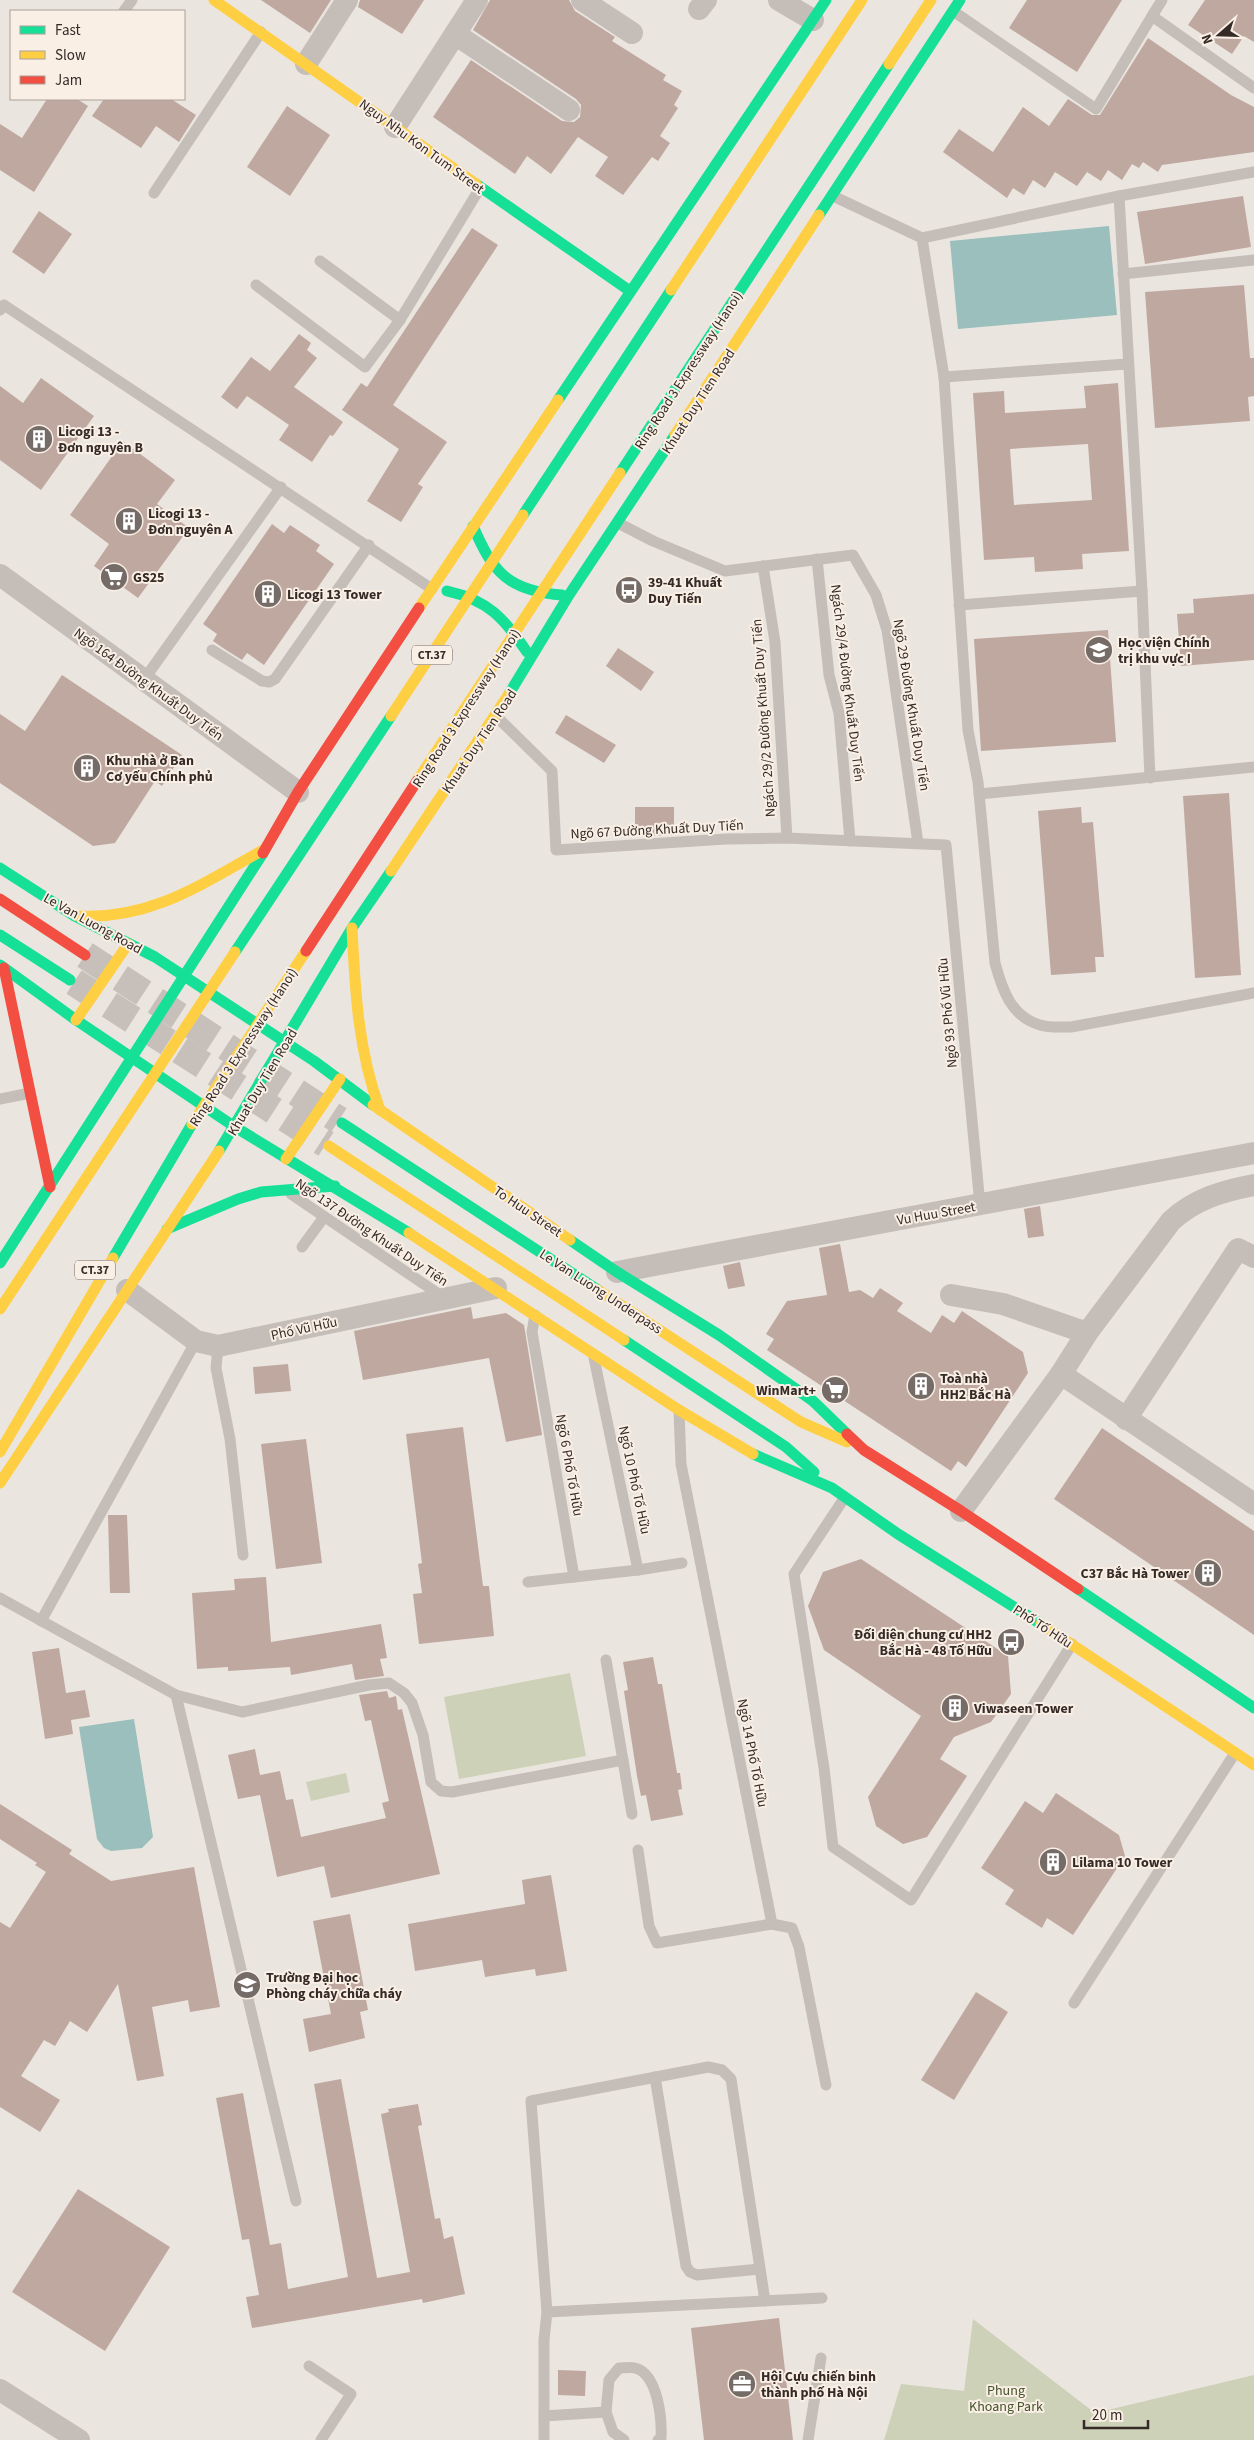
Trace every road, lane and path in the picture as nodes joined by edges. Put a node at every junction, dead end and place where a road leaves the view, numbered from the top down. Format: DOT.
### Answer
graph roads {
  1 [pos="214,0"];
  2 [pos="347,0"];
  3 [pos="477,0"];
  4 [pos="582,0"];
  5 [pos="779,0"];
  6 [pos="826,0"];
  7 [pos="862,0"];
  8 [pos="931,0"];
  9 [pos="960,0"];
  10 [pos="1162,0"];
  11 [pos="953,11"];
  12 [pos="1152,16"];
  13 [pos="813,20"];
  14 [pos="261,32"];
  15 [pos="455,34"];
  16 [pos="632,34"];
  17 [pos="306,64"];
  18 [pos="1254,88"];
  19 [pos="569,110"];
  20 [pos="395,126"];
  21 [pos="1254,172"];
  22 [pos="480,188"];
  23 [pos="154,193"];
  24 [pos="833,196"];
  25 [pos="1118,196"];
  26 [pos="922,238"];
  27 [pos="1254,260"];
  28 [pos="320,262"];
  29 [pos="1122,274"];
  30 [pos="256,285"];
  31 [pos="630,291"];
  32 [pos="1,306"];
  33 [pos="400,320"];
  34 [pos="1127,364"];
  35 [pos="944,377"];
  36 [pos="281,487"];
  37 [pos="618,523"];
  38 [pos="473,526"];
  39 [pos="369,545"];
  40 [pos="817,559"];
  41 [pos="763,566"];
  42 [pos="0,575"];
  43 [pos="433,589"];
  44 [pos="1142,591"];
  45 [pos="568,595"];
  46 [pos="959,605"];
  47 [pos="212,650"];
  48 [pos="532,659"];
  49 [pos="143,681"];
  50 [pos="496,716"];
  51 [pos="1254,768"];
  52 [pos="1150,778"];
  53 [pos="298,792"];
  54 [pos="979,794"];
  55 [pos="787,838"];
  56 [pos="850,841"];
  57 [pos="918,843"];
  58 [pos="266,849"];
  59 [pos="0,868"];
  60 [pos="0,899"];
  61 [pos="73,915"];
  62 [pos="352,928"];
  63 [pos="0,935"];
  64 [pos="128,944"];
  65 [pos="86,955"];
  66 [pos="2,967"];
  67 [pos="186,976"];
  68 [pos="70,980"];
  69 [pos="1254,993"];
  70 [pos="76,1020"];
  71 [pos="286,1042"];
  72 [pos="133,1058"];
  73 [pos="340,1079"];
  74 [pos="30,1093"];
  75 [pos="0,1099"];
  76 [pos="380,1110"];
  77 [pos="342,1123"];
  78 [pos="192,1124"];
  79 [pos="235,1128"];
  80 [pos="329,1146"];
  81 [pos="1254,1153"];
  82 [pos="286,1159"];
  83 [pos="1254,1185"];
  84 [pos="335,1186"];
  85 [pos="50,1187"];
  86 [pos="283,1189"];
  87 [pos="980,1205"];
  88 [pos="324,1217"];
  89 [pos="167,1229"];
  90 [pos="302,1247"];
  91 [pos="1254,1257"];
  92 [pos="0,1263"];
  93 [pos="617,1272"];
  94 [pos="496,1288"];
  95 [pos="127,1290"];
  96 [pos="951,1295"];
  97 [pos="444,1298"];
  98 [pos="72,1304"];
  99 [pos="0,1309"];
  100 [pos="535,1313"];
  101 [pos="1087,1333"];
  102 [pos="207,1343"];
  103 [pos="593,1352"];
  104 [pos="1061,1374"];
  105 [pos="679,1410"];
  106 [pos="1126,1419"];
  107 [pos="864,1450"];
  108 [pos="0,1452"];
  109 [pos="0,1483"];
  110 [pos="832,1488"];
  111 [pos="845,1497"];
  112 [pos="1254,1504"];
  113 [pos="961,1511"];
  114 [pos="242,1555"];
  115 [pos="682,1563"];
  116 [pos="638,1570"];
  117 [pos="574,1577"];
  118 [pos="528,1582"];
  119 [pos="0,1598"];
  120 [pos="41,1621"];
  121 [pos="1072,1644"];
  122 [pos="606,1660"];
  123 [pos="176,1695"];
  124 [pos="1254,1708"];
  125 [pos="1235,1753"];
  126 [pos="623,1760"];
  127 [pos="1254,1766"];
  128 [pos="632,1814"];
  129 [pos="638,1850"];
  130 [pos="772,1924"];
  131 [pos="1074,2003"];
  132 [pos="654,2077"];
  133 [pos="826,2085"];
  134 [pos="296,2201"];
  135 [pos="760,2269"];
  136 [pos="822,2298"];
  137 [pos="765,2301"];
  138 [pos="547,2312"];
  139 [pos="822,2358"];
  140 [pos="309,2366"];
  141 [pos="0,2390"];
  142 [pos="606,2412"];
  143 [pos="544,2416"];
  144 [pos="79,2440"];
  145 [pos="321,2440"];
  146 [pos="544,2440"];
  147 [pos="624,2440"];
  148 [pos="658,2440"];
  149 [pos="808,2440"];
  1 -- 14 [label="main road, Nguy Nhu Kon Tum Street"];
  2 -- 17 [label="street"];
  3 -- 15 [label="street"];
  4 -- 16 [label="street"];
  5 -- 13 [label="street"];
  6 -- 13 [label="main road"];
  7 -- 99 [label="main road, CT.37, bridge"];
  8 -- 78 [label="main road, Ring Road 3 Expressway (Hanoi) / CT.37, bridge"];
  9 -- 11 [label="main road, Khuat Duy Tien Road"];
  10 -- 12 [label="lane"];
  11 -- 12 [label="lane"];
  11 -- 24 [label="main road, Khuat Duy Tien Road"];
  12 -- 18 [label="lane"];
  13 -- 31 [label="main road"];
  14 -- 17 [label="main road, Nguy Nhu Kon Tum Street"];
  14 -- 23 [label="lane"];
  15 -- 19 [label="street"];
  15 -- 20 [label="street"];
  17 -- 20 [label="main road, Nguy Nhu Kon Tum Street"];
  20 -- 22 [label="main road, Nguy Nhu Kon Tum Street"];
  21 -- 25 [label="lane"];
  22 -- 31 [label="main road, Nguy Nhu Kon Tum Street"];
  22 -- 33 [label="lane"];
  24 -- 26 [label="lane"];
  24 -- 37 [label="main road, Khuat Duy Tien Road"];
  25 -- 26 [label="lane"];
  25 -- 29 [label="lane"];
  26 -- 35 [label="lane"];
  27 -- 29 [label="lane"];
  28 -- 33 [label="lane"];
  29 -- 34 [label="lane"];
  30 -- 33 [label="lane"];
  31 -- 38 [label="main road"];
  32 -- 36 [label="lane"];
  34 -- 35 [label="lane"];
  34 -- 44 [label="lane"];
  35 -- 46 [label="lane"];
  36 -- 39 [label="lane"];
  36 -- 49 [label="lane"];
  37 -- 41 [label="lane, Ngõ 29 Đường Khuất Duy Tiến"];
  37 -- 45 [label="main road, Khuat Duy Tien Road"];
  38 -- 43 [label="main road"];
  38 -- 45 [label="main road"];
  39 -- 43 [label="lane"];
  39 -- 47 [label="lane"];
  40 -- 41 [label="lane, Ngõ 29 Đường Khuất Duy Tiến"];
  40 -- 56 [label="lane, Ngách 29/4 Đường Khuất Duy Tiến"];
  40 -- 57 [label="lane, Ngõ 29 Đường Khuất Duy Tiến"];
  41 -- 55 [label="lane, Ngách 29/2 Đường Khuất Duy Tiến"];
  42 -- 49 [label="street, Ngõ 164 Đường Khuất Duy Tiến"];
  43 -- 48 [label="main road"];
  43 -- 53 [label="main road"];
  44 -- 46 [label="lane"];
  44 -- 52 [label="lane"];
  45 -- 48 [label="main road, Khuat Duy Tien Road"];
  46 -- 54 [label="lane"];
  48 -- 50 [label="main road, Khuat Duy Tien Road"];
  49 -- 53 [label="street, Ngõ 164 Đường Khuất Duy Tiến"];
  50 -- 55 [label="lane, Ngõ 67 Đường Khuất Duy Tiến"];
  50 -- 62 [label="main road, Khuat Duy Tien Road"];
  51 -- 52 [label="lane"];
  52 -- 54 [label="lane"];
  53 -- 58 [label="main road"];
  54 -- 69 [label="lane"];
  55 -- 56 [label="lane, Ngõ 67 Đường Khuất Duy Tiến"];
  56 -- 57 [label="lane, Ngõ 67 Đường Khuất Duy Tiến"];
  57 -- 87 [label="lane, Ngõ 93 Phố Vũ Hữu"];
  58 -- 61 [label="main road"];
  58 -- 67 [label="main road"];
  59 -- 61 [label="main road, Le Van Luong Road"];
  60 -- 65 [label="main road"];
  61 -- 64 [label="main road, Le Van Luong Road"];
  62 -- 71 [label="main road, Khuat Duy Tien Road"];
  62 -- 76 [label="main road"];
  63 -- 68 [label="main road"];
  64 -- 67 [label="main road, Le Van Luong Road"];
  64 -- 70 [label="main road"];
  66 -- 70 [label="main road"];
  66 -- 74 [label="main road"];
  67 -- 71 [label="main road, To Huu Street"];
  67 -- 72 [label="main road"];
  70 -- 72 [label="main road"];
  71 -- 73 [label="main road, To Huu Street"];
  71 -- 79 [label="main road, Khuat Duy Tien Road"];
  72 -- 79 [label="main road"];
  72 -- 85 [label="main road"];
  73 -- 76 [label="main road, To Huu Street"];
  73 -- 82 [label="main road"];
  74 -- 75 [label="lane"];
  74 -- 85 [label="main road"];
  76 -- 93 [label="main road, To Huu Street"];
  77 -- 107 [label="main road, Le Van Luong Underpass"];
  78 -- 98 [label="main road, Ring Road 3 Expressway (Hanoi) / CT.37"];
  78 -- 108 [label="main road"];
  79 -- 82 [label="main road"];
  79 -- 89 [label="main road, Khuat Duy Tien Road"];
  80 -- 110 [label="main road, Le Van Luong Underpass"];
  81 -- 87 [label="street, Vu Huu Street"];
  82 -- 84 [label="main road"];
  83 -- 101 [label="street"];
  84 -- 86 [label="main road"];
  84 -- 94 [label="main road"];
  85 -- 92 [label="main road"];
  86 -- 88 [label="lane, Ngõ 137 Đường Khuất Duy Tiến"];
  86 -- 89 [label="main road"];
  87 -- 93 [label="street, Vu Huu Street"];
  88 -- 90 [label="lane"];
  88 -- 97 [label="lane, Ngõ 137 Đường Khuất Duy Tiến"];
  89 -- 95 [label="main road, Khuat Duy Tien Road"];
  91 -- 106 [label="street"];
  93 -- 107 [label="main road, To Huu Street"];
  94 -- 97 [label="street, Phố Vũ Hữu"];
  94 -- 100 [label="main road"];
  95 -- 102 [label="street"];
  95 -- 109 [label="main road, Khuat Duy Tien Road"];
  96 -- 101 [label="street"];
  97 -- 102 [label="street, Phố Vũ Hữu"];
  100 -- 103 [label="main road"];
  100 -- 117 [label="lane, Ngõ 6 Phố Tố Hữu"];
  101 -- 104 [label="street"];
  102 -- 114 [label="lane"];
  102 -- 120 [label="lane"];
  103 -- 105 [label="main road"];
  103 -- 116 [label="lane, Ngõ 10 Phố Tố Hữu"];
  104 -- 106 [label="street"];
  104 -- 113 [label="street"];
  105 -- 110 [label="main road"];
  105 -- 130 [label="lane, Ngõ 14 Phố Tố Hữu"];
  106 -- 112 [label="street"];
  107 -- 113 [label="main road"];
  110 -- 111 [label="main road, Phố Tố Hữu"];
  111 -- 121 [label="main road, Phố Tố Hữu"];
  111 -- 121 [label="lane"];
  113 -- 124 [label="main road"];
  115 -- 116 [label="lane"];
  116 -- 117 [label="lane"];
  117 -- 118 [label="lane"];
  119 -- 120 [label="lane"];
  120 -- 123 [label="lane"];
  121 -- 125 [label="main road, Phố Tố Hữu"];
  122 -- 126 [label="lane"];
  123 -- 126 [label="lane"];
  123 -- 134 [label="lane"];
  125 -- 127 [label="main road, Phố Tố Hữu"];
  125 -- 131 [label="lane"];
  126 -- 128 [label="lane"];
  129 -- 130 [label="lane"];
  130 -- 133 [label="lane"];
  132 -- 135 [label="lane"];
  132 -- 135 [label="lane"];
  132 -- 138 [label="lane"];
  135 -- 137 [label="lane"];
  136 -- 137 [label="lane"];
  137 -- 138 [label="lane"];
  138 -- 143 [label="lane"];
  139 -- 149 [label="lane"];
  140 -- 145 [label="lane"];
  141 -- 144 [label="street"];
  142 -- 143 [label="lane"];
  142 -- 147 [label="lane"];
  142 -- 148 [label="lane"];
  143 -- 146 [label="lane"];
}
